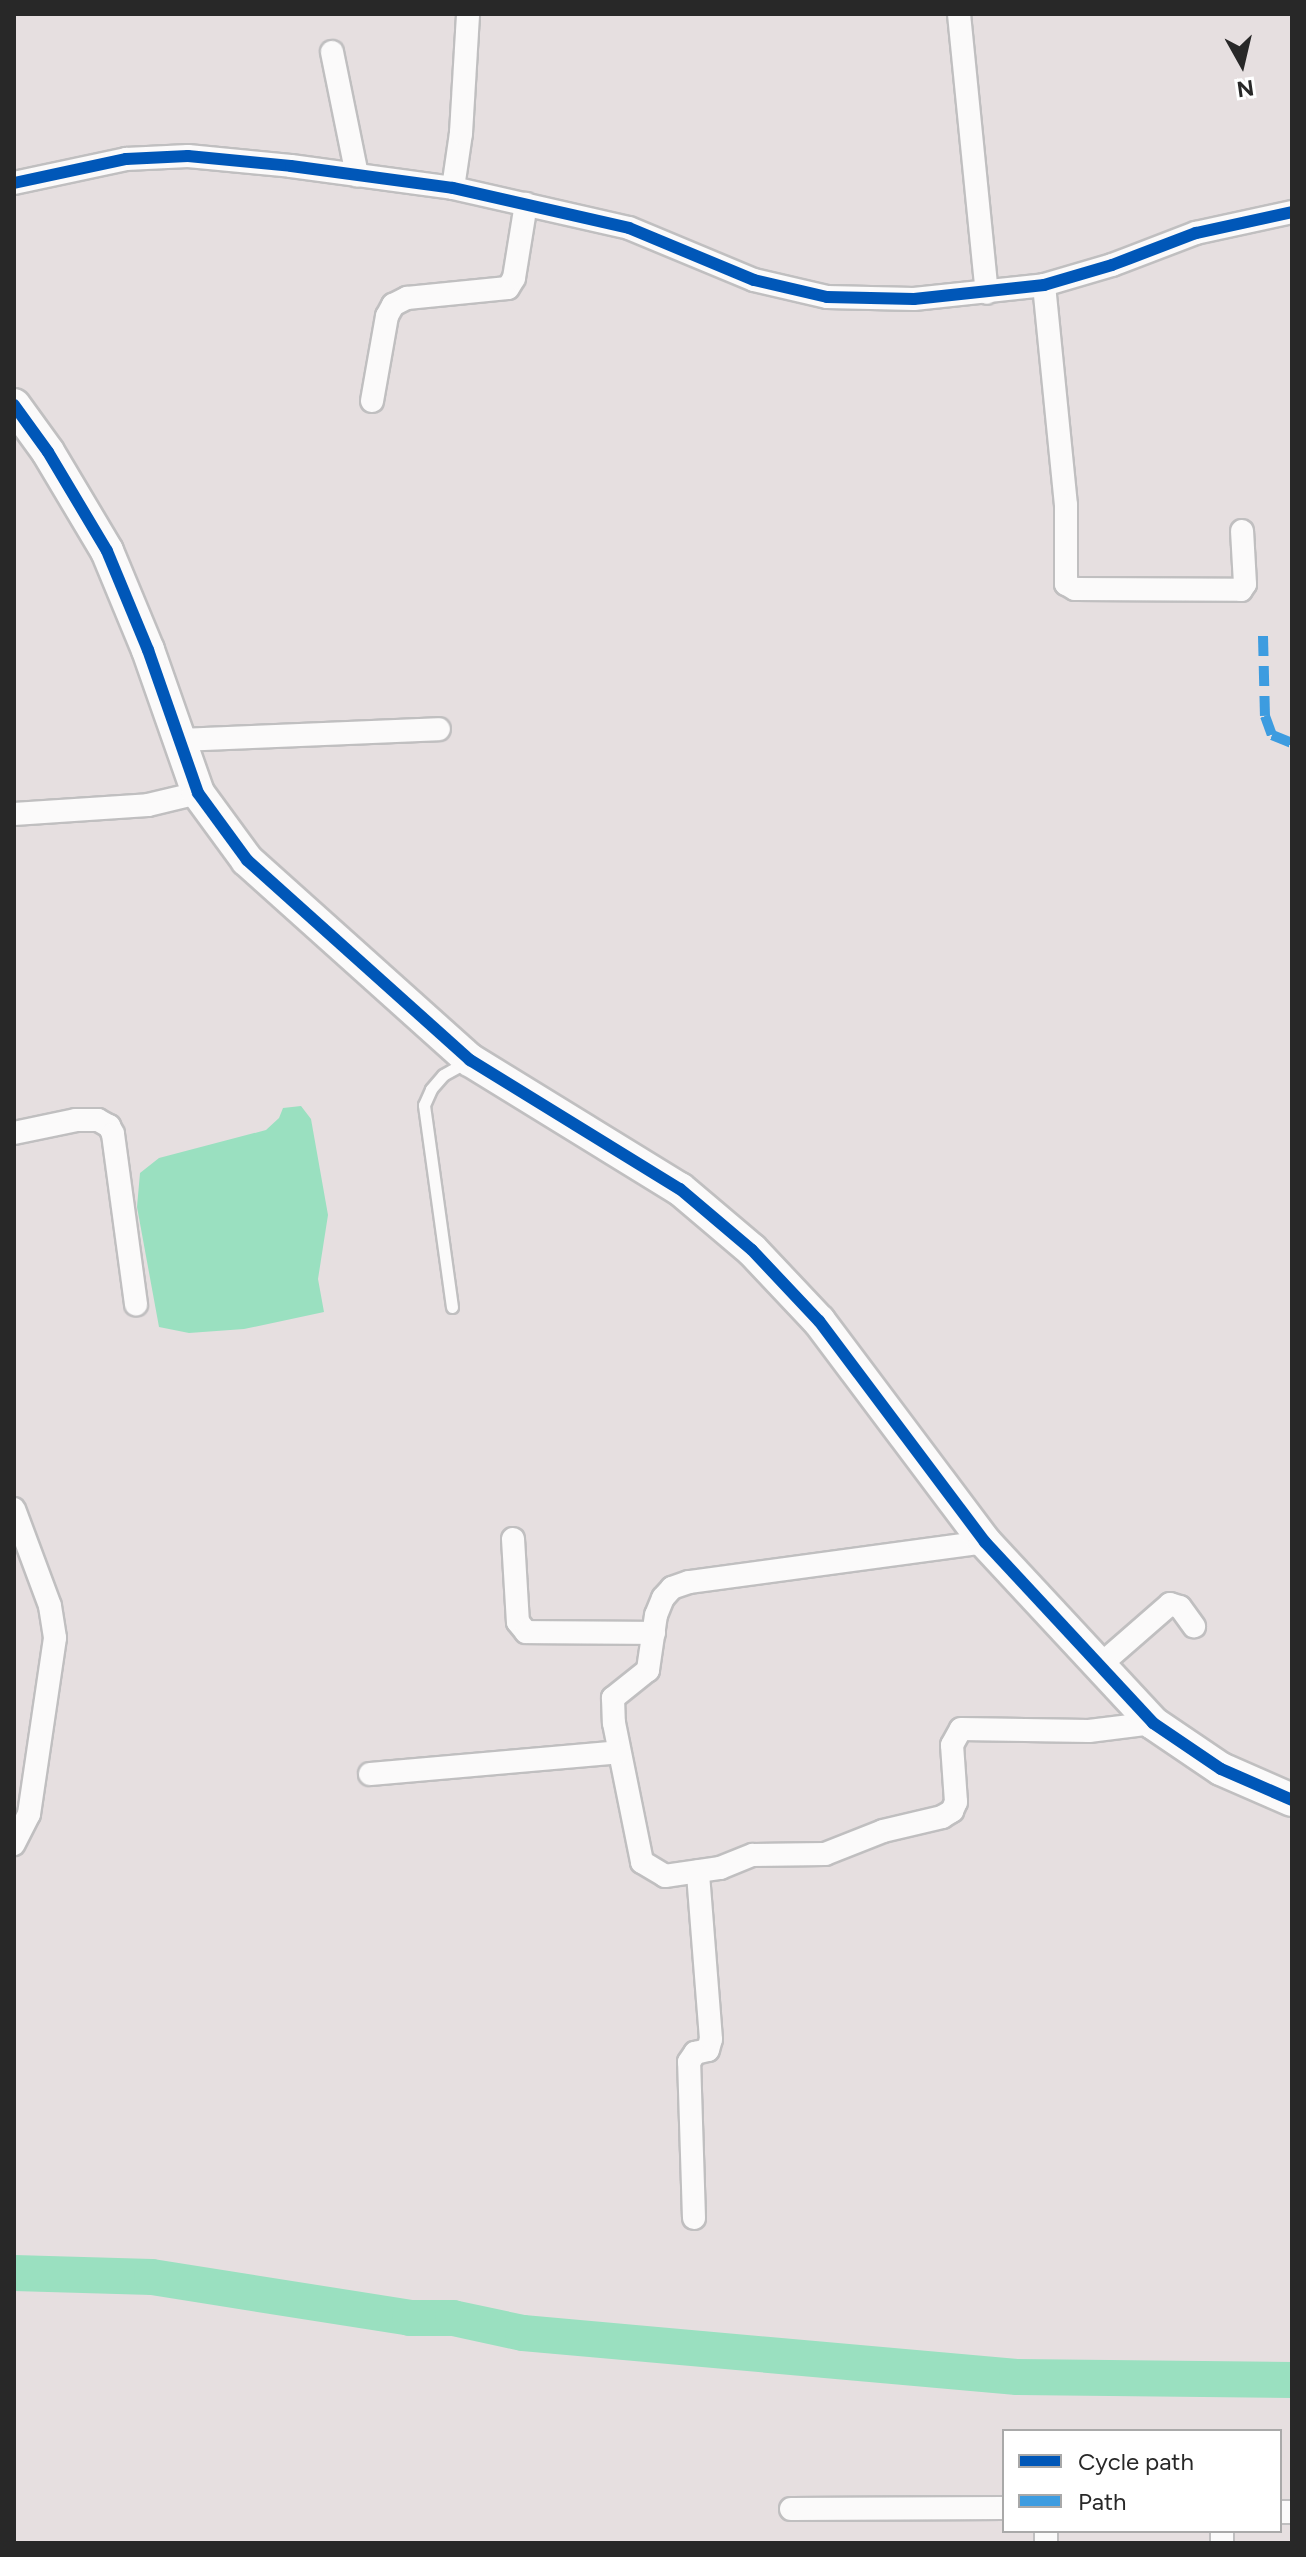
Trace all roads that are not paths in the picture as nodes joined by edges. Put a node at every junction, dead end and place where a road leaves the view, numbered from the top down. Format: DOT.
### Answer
graph roads {
  1 [pos="468,14"];
  2 [pos="959,14"];
  3 [pos="332,52"];
  4 [pos="357,175"];
  5 [pos="14,183"];
  6 [pos="453,188"];
  7 [pos="526,204"];
  8 [pos="1292,212"];
  9 [pos="1044,285"];
  10 [pos="987,293"];
  11 [pos="372,401"];
  12 [pos="14,405"];
  13 [pos="1242,531"];
  14 [pos="439,729"];
  15 [pos="179,740"];
  16 [pos="198,793"];
  17 [pos="14,814"];
  18 [pos="470,1060"];
  19 [pos="14,1133"];
  20 [pos="136,1304"];
  21 [pos="452,1307"];
  22 [pos="14,1509"];
  23 [pos="513,1539"];
  24 [pos="985,1542"];
  25 [pos="1194,1626"];
  26 [pos="654,1633"];
  27 [pos="1099,1666"];
  28 [pos="1153,1723"];
  29 [pos="619,1752"];
  30 [pos="370,1774"];
  31 [pos="1292,1800"];
  32 [pos="14,1844"];
  33 [pos="698,1872"];
  34 [pos="694,2218"];
  35 [pos="1002,2508"];
  36 [pos="791,2509"];
  1 -- 6 [label="street"];
  2 -- 10 [label="street"];
  3 -- 4 [label="street"];
  4 -- 5 [label="street"];
  4 -- 6 [label="street"];
  6 -- 7 [label="street"];
  7 -- 10 [label="street"];
  7 -- 11 [label="street"];
  8 -- 9 [label="street"];
  9 -- 10 [label="street"];
  9 -- 13 [label="street"];
  12 -- 15 [label="street"];
  14 -- 15 [label="street"];
  15 -- 16 [label="street"];
  16 -- 17 [label="street"];
  16 -- 18 [label="street"];
  18 -- 21 [label="lane"];
  18 -- 24 [label="street"];
  19 -- 20 [label="street"];
  22 -- 32 [label="street"];
  23 -- 26 [label="street"];
  24 -- 26 [label="street"];
  24 -- 27 [label="street"];
  25 -- 27 [label="street"];
  26 -- 29 [label="street"];
  27 -- 28 [label="street"];
  28 -- 31 [label="street"];
  28 -- 33 [label="street"];
  29 -- 30 [label="street"];
  29 -- 33 [label="street"];
  33 -- 34 [label="street"];
  35 -- 36 [label="street"];
}
